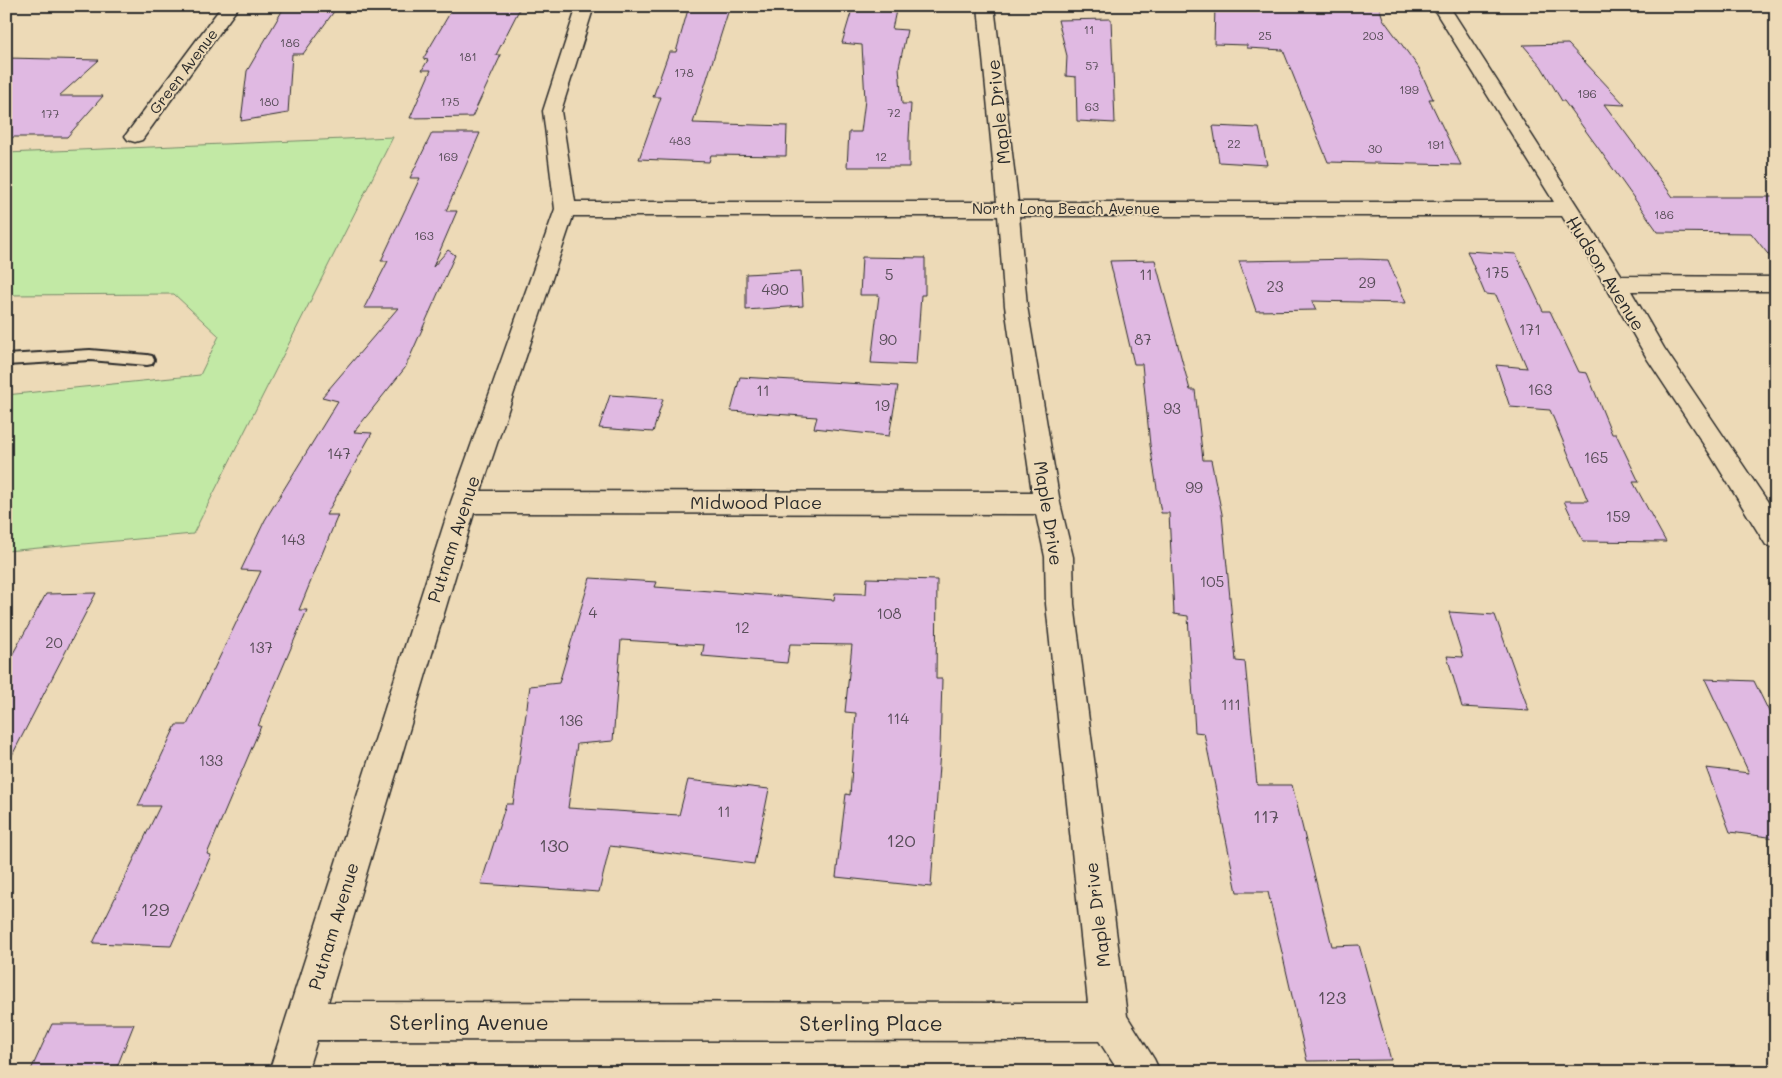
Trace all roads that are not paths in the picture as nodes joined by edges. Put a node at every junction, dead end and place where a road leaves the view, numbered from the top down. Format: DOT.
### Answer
graph roads {
  1 [pos="231,6"];
  2 [pos="586,6"];
  3 [pos="986,6"];
  4 [pos="1440,6"];
  5 [pos="135,136"];
  6 [pos="1008,208"];
  7 [pos="565,209"];
  8 [pos="1567,209"];
  9 [pos="1615,283"];
  10 [pos="1776,284"];
  11 [pos="6,360"];
  12 [pos="146,360"];
  13 [pos="464,502"];
  14 [pos="1048,503"];
  15 [pos="1776,537"];
  16 [pos="304,1021"];
  17 [pos="633,1021"];
  18 [pos="1109,1022"];
  19 [pos="288,1072"];
  20 [pos="1141,1072"];
  1 -- 5 [label="street, Green Avenue"];
  2 -- 7 [label="street, Putnam Avenue"];
  3 -- 6 [label="street, Maple Drive"];
  4 -- 8 [label="street, Hudson Avenue"];
  6 -- 7 [label="street, North Long Beach Avenue"];
  6 -- 8 [label="street, North Long Beach Avenue"];
  6 -- 14 [label="street, Maple Drive"];
  7 -- 13 [label="street, Putnam Avenue"];
  8 -- 9 [label="street, Hudson Avenue"];
  9 -- 10 [label="street"];
  9 -- 15 [label="street, Hudson Avenue"];
  11 -- 12 [label="lane"];
  13 -- 14 [label="street, Midwood Place"];
  13 -- 16 [label="street, Putnam Avenue"];
  14 -- 18 [label="street, Maple Drive"];
  16 -- 17 [label="street, Sterling Avenue"];
  16 -- 19 [label="street, Putnam Avenue"];
  17 -- 18 [label="street, Sterling Place"];
  18 -- 20 [label="street, Maple Drive"];
}
